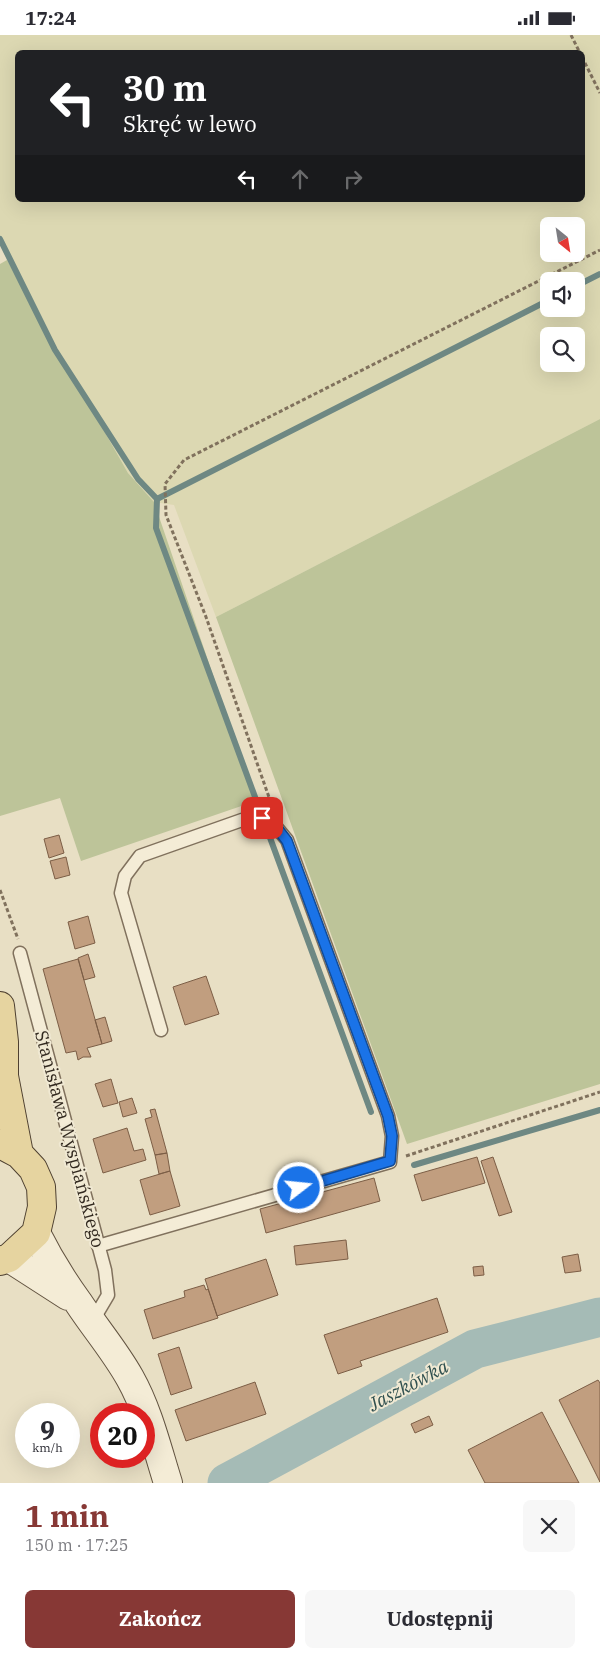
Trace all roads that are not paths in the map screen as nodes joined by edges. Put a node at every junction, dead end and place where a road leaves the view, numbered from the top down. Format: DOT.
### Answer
graph roads {
  1 [pos="20,953"];
  2 [pos="0,1006"];
  3 [pos="161,1030"];
  4 [pos="2,1082"];
  5 [pos="9,1149"];
  6 [pos="36,1233"];
  7 [pos="98,1246"];
  8 [pos="5,1259"];
  9 [pos="85,1312"];
  10 [pos="168,1483"];
  1 -- 7 [label="lane, Stanisława Wyspiańskiego"];
  2 -- 4 [label="main road"];
  3 -- 7 [label="lane"];
  4 -- 5 [label="main road"];
  5 -- 6 [label="main road"];
  6 -- 8 [label="main road"];
  6 -- 9 [label="main road"];
  7 -- 9 [label="lane, Stanisława Wyspiańskiego"];
  8 -- 9 [label="main road"];
  9 -- 10 [label="main road"];
}
